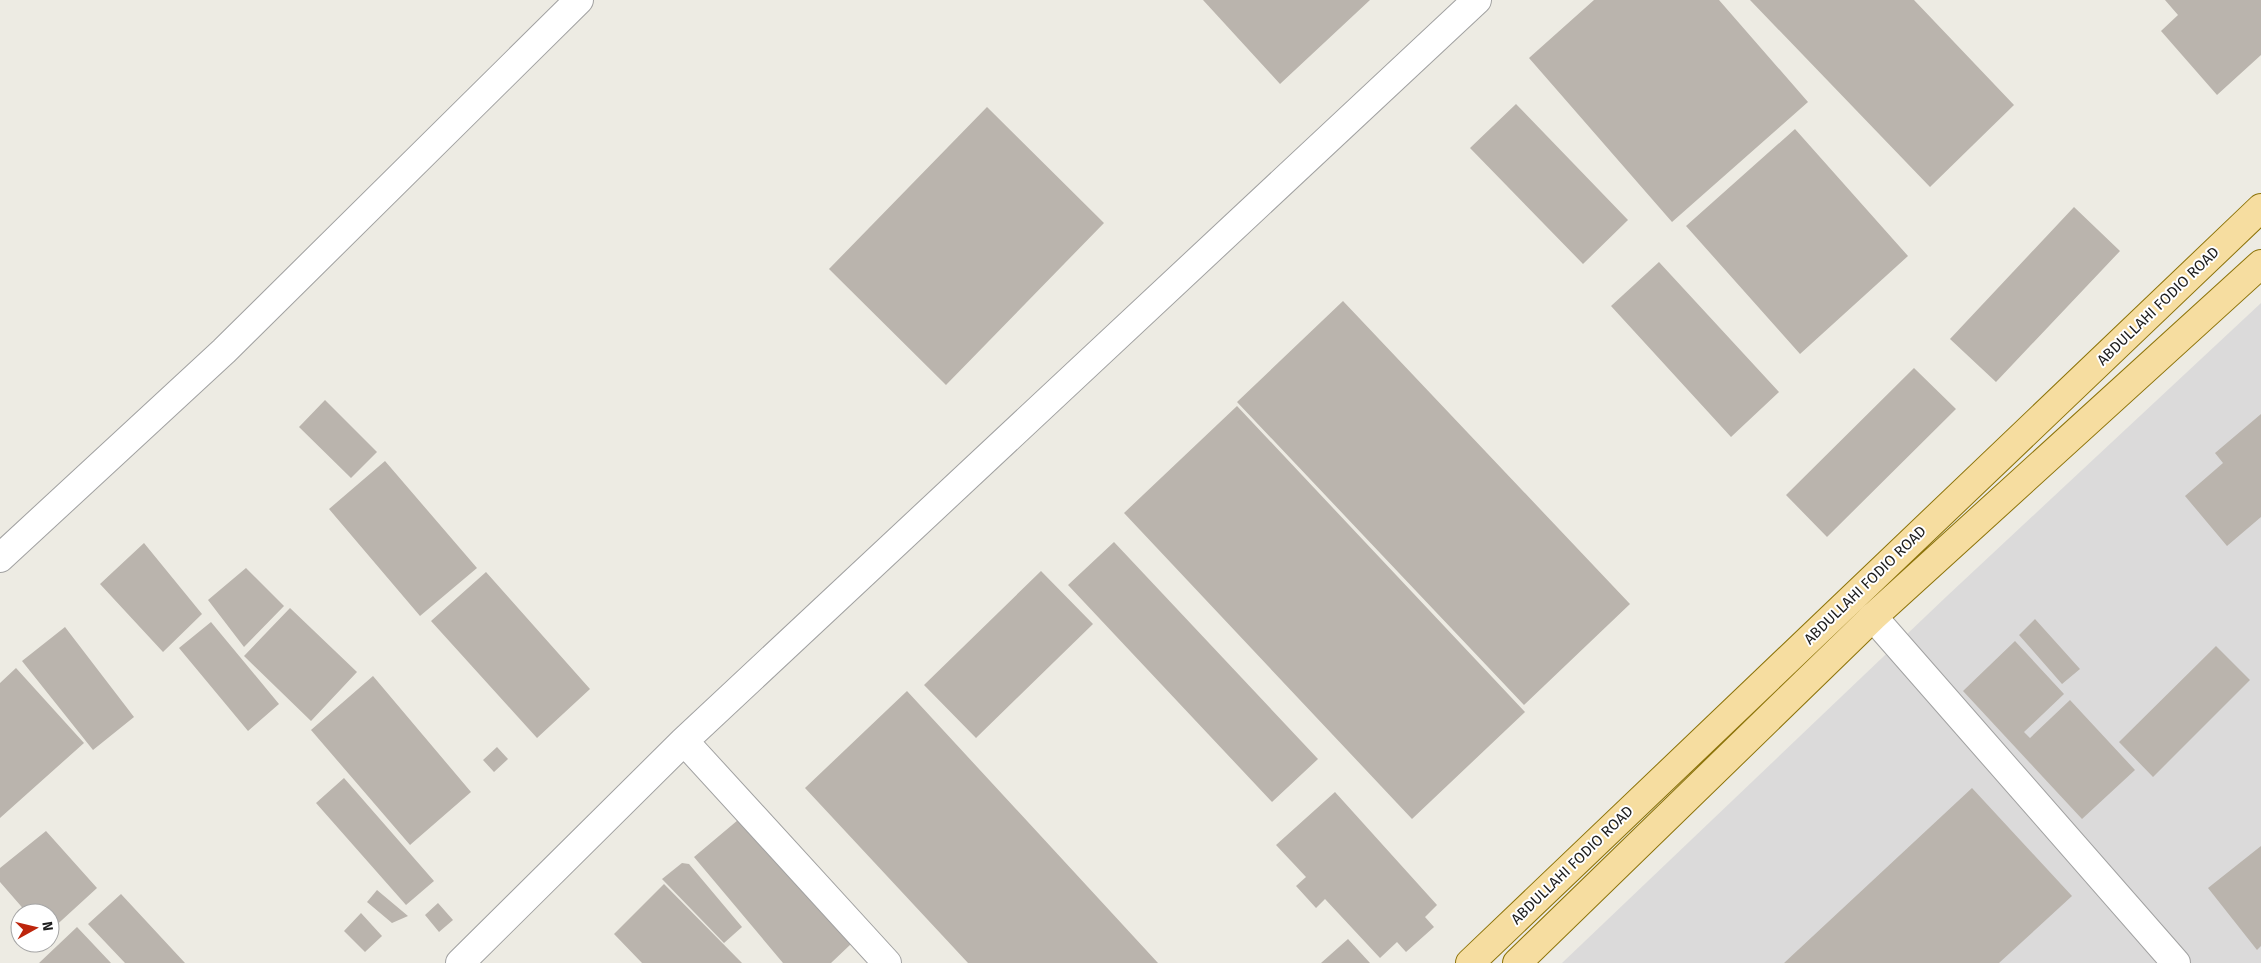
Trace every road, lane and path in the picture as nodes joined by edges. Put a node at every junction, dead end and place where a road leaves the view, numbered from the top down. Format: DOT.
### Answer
graph roads {
  1 [pos="579,0"];
  2 [pos="1477,0"];
  3 [pos="2261,208"];
  4 [pos="2261,264"];
  5 [pos="0,558"];
  6 [pos="1873,617"];
  7 [pos="684,741"];
  8 [pos="460,963"];
  9 [pos="887,963"];
  10 [pos="1470,963"];
  11 [pos="1517,963"];
  12 [pos="2176,963"];
  1 -- 5 [label="street"];
  2 -- 7 [label="street"];
  3 -- 10 [label="main road, ABDULLAHI FODIO ROAD"];
  4 -- 6 [label="main road, ABDULLAHI FODIO ROAD"];
  6 -- 11 [label="main road, ABDULLAHI FODIO ROAD"];
  6 -- 12 [label="street"];
  7 -- 8 [label="street"];
  7 -- 9 [label="street"];
}
